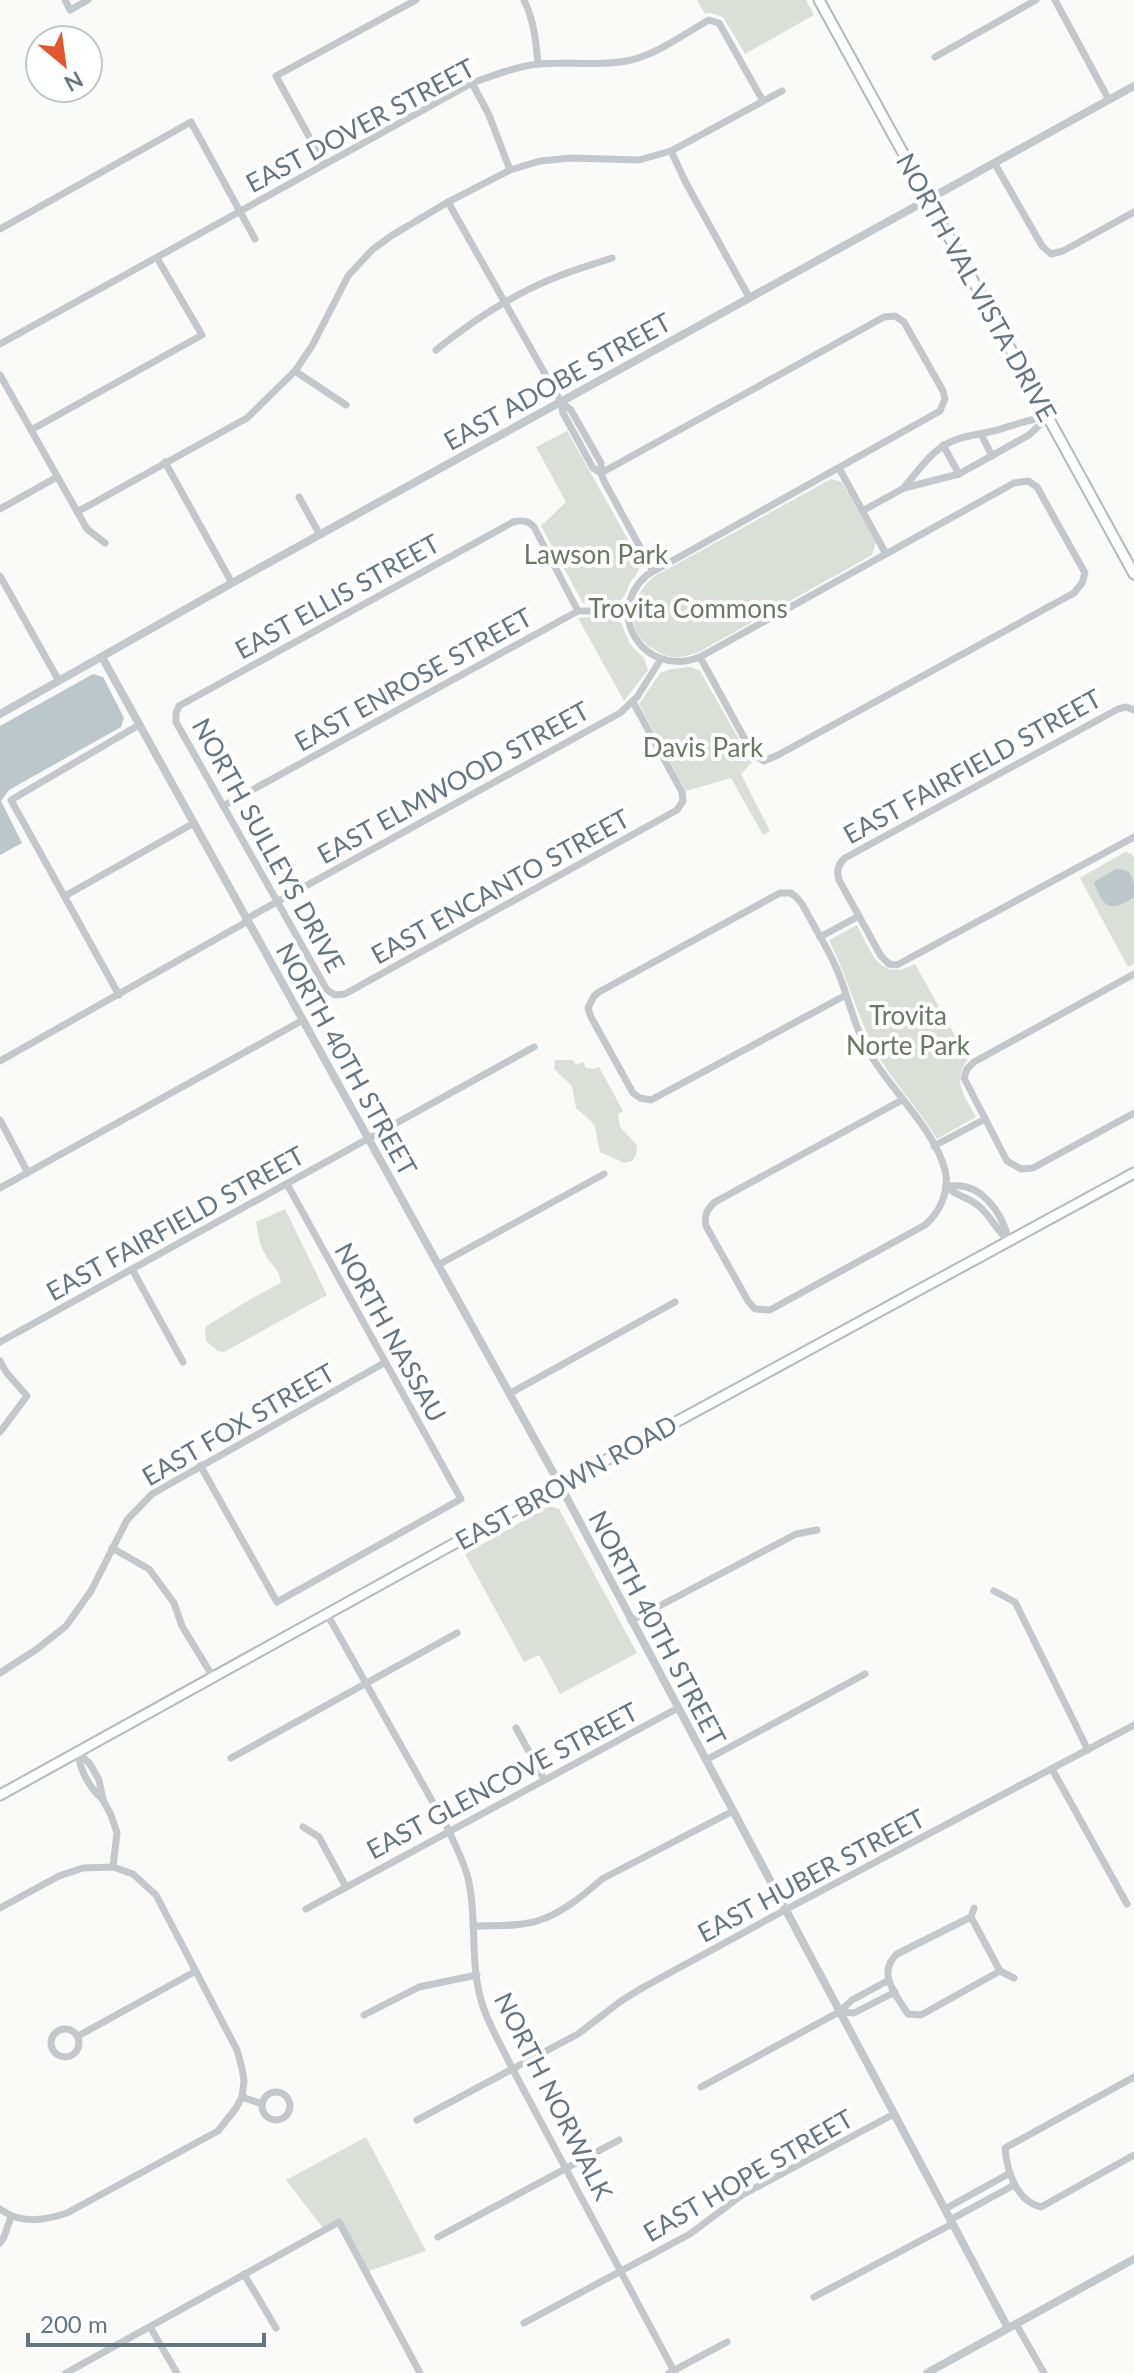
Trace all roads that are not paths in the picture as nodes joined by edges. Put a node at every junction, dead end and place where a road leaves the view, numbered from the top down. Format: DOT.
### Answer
graph roads {
  1 [pos="65,0"];
  2 [pos="88,0"];
  3 [pos="416,0"];
  4 [pos="524,0"];
  5 [pos="819,0"];
  6 [pos="1036,0"];
  7 [pos="1055,0"];
  8 [pos="935,57"];
  9 [pos="538,64"];
  10 [pos="472,83"];
  11 [pos="1134,86"];
  12 [pos="782,91"];
  13 [pos="1109,100"];
  14 [pos="763,101"];
  15 [pos="671,151"];
  16 [pos="324,164"];
  17 [pos="995,164"];
  18 [pos="510,170"];
  19 [pos="929,200"];
  20 [pos="448,202"];
  21 [pos="240,212"];
  22 [pos="1134,212"];
  23 [pos="1,225"];
  24 [pos="255,239"];
  25 [pos="157,258"];
  26 [pos="612,258"];
  27 [pos="749,297"];
  28 [pos="505,303"];
  29 [pos="0,344"];
  30 [pos="436,350"];
  31 [pos="295,371"];
  32 [pos="0,375"];
  33 [pos="561,402"];
  34 [pos="346,405"];
  35 [pos="1048,417"];
  36 [pos="31,430"];
  37 [pos="981,434"];
  38 [pos="943,445"];
  39 [pos="992,456"];
  40 [pos="165,462"];
  41 [pos="839,468"];
  42 [pos="601,473"];
  43 [pos="959,474"];
  44 [pos="57,477"];
  45 [pos="904,488"];
  46 [pos="299,497"];
  47 [pos="0,509"];
  48 [pos="862,511"];
  49 [pos="77,512"];
  50 [pos="320,535"];
  51 [pos="105,543"];
  52 [pos="886,554"];
  53 [pos="653,571"];
  54 [pos="1133,571"];
  55 [pos="0,576"];
  56 [pos="232,583"];
  57 [pos="4,592"];
  58 [pos="578,611"];
  59 [pos="628,611"];
  60 [pos="102,657"];
  61 [pos="700,657"];
  62 [pos="661,659"];
  63 [pos="59,681"];
  64 [pos="633,702"];
  65 [pos="1132,709"];
  66 [pos="176,713"];
  67 [pos="0,714"];
  68 [pos="139,725"];
  69 [pos="223,806"];
  70 [pos="194,823"];
  71 [pos="1133,838"];
  72 [pos="65,896"];
  73 [pos="277,902"];
  74 [pos="859,916"];
  75 [pos="247,920"];
  76 [pos="820,937"];
  77 [pos="1134,974"];
  78 [pos="119,995"];
  79 [pos="333,995"];
  80 [pos="846,995"];
  81 [pos="303,1020"];
  82 [pos="534,1047"];
  83 [pos="0,1061"];
  84 [pos="902,1100"];
  85 [pos="1134,1113"];
  86 [pos="985,1119"];
  87 [pos="0,1120"];
  88 [pos="368,1139"];
  89 [pos="934,1146"];
  90 [pos="28,1173"];
  91 [pos="1134,1173"];
  92 [pos="604,1174"];
  93 [pos="287,1184"];
  94 [pos="946,1187"];
  95 [pos="0,1188"];
  96 [pos="977,1192"];
  97 [pos="973,1201"];
  98 [pos="1009,1241"];
  99 [pos="438,1265"];
  100 [pos="132,1269"];
  101 [pos="675,1302"];
  102 [pos="0,1342"];
  103 [pos="0,1361"];
  104 [pos="183,1362"];
  105 [pos="384,1363"];
  106 [pos="509,1394"];
  107 [pos="0,1432"];
  108 [pos="200,1465"];
  109 [pos="560,1485"];
  110 [pos="817,1530"];
  111 [pos="112,1548"];
  112 [pos="994,1591"];
  113 [pos="327,1614"];
  114 [pos="631,1621"];
  115 [pos="457,1633"];
  116 [pos="0,1673"];
  117 [pos="865,1674"];
  118 [pos="213,1677"];
  119 [pos="365,1683"];
  120 [pos="678,1708"];
  121 [pos="1134,1725"];
  122 [pos="516,1728"];
  123 [pos="1088,1750"];
  124 [pos="78,1752"];
  125 [pos="231,1758"];
  126 [pos="706,1760"];
  127 [pos="1052,1769"];
  128 [pos="544,1779"];
  129 [pos="0,1795"];
  130 [pos="733,1811"];
  131 [pos="303,1827"];
  132 [pos="449,1831"];
  133 [pos="113,1867"];
  134 [pos="346,1887"];
  135 [pos="1127,1904"];
  136 [pos="0,1908"];
  137 [pos="306,1909"];
  138 [pos="785,1910"];
  139 [pos="473,1926"];
  140 [pos="196,1971"];
  141 [pos="1000,1971"];
  142 [pos="477,1975"];
  143 [pos="1014,1978"];
  144 [pos="889,1980"];
  145 [pos="872,1990"];
  146 [pos="895,1992"];
  147 [pos="878,2001"];
  148 [pos="839,2012"];
  149 [pos="364,2015"];
  150 [pos="78,2036"];
  151 [pos="512,2068"];
  152 [pos="1134,2077"];
  153 [pos="701,2087"];
  154 [pos="242,2097"];
  155 [pos="262,2104"];
  156 [pos="894,2114"];
  157 [pos="417,2120"];
  158 [pos="619,2140"];
  159 [pos="1134,2155"];
  160 [pos="566,2169"];
  161 [pos="1010,2173"];
  162 [pos="1014,2185"];
  163 [pos="0,2209"];
  164 [pos="945,2209"];
  165 [pos="11,2217"];
  166 [pos="951,2222"];
  167 [pos="438,2237"];
  168 [pos="0,2243"];
  169 [pos="1134,2259"];
  170 [pos="622,2271"];
  171 [pos="244,2274"];
  172 [pos="814,2297"];
  173 [pos="524,2323"];
  174 [pos="1012,2326"];
  175 [pos="150,2327"];
  176 [pos="276,2328"];
  177 [pos="727,2342"];
  178 [pos="673,2372"];
  179 [pos="66,2373"];
  180 [pos="177,2373"];
  181 [pos="420,2373"];
  182 [pos="927,2373"];
  183 [pos="1044,2373"];
  1 -- 2 [label="street"];
  3 -- 16 [label="street"];
  4 -- 9 [label="street"];
  5 -- 19 [label="main road, NORTH VAL VISTA DRIVE"];
  6 -- 8 [label="street"];
  7 -- 13 [label="street"];
  9 -- 10 [label="street, EAST DOVER STREET"];
  9 -- 14 [label="street, EAST DOVER STREET"];
  10 -- 16 [label="street, EAST DOVER STREET"];
  10 -- 18 [label="street"];
  11 -- 13 [label="street, EAST ADOBE STREET"];
  12 -- 14 [label="street"];
  13 -- 17 [label="street, EAST ADOBE STREET"];
  14 -- 15 [label="street"];
  15 -- 18 [label="street"];
  15 -- 27 [label="street"];
  16 -- 21 [label="street, EAST DOVER STREET"];
  17 -- 19 [label="street, EAST ADOBE STREET"];
  17 -- 22 [label="street"];
  18 -- 20 [label="street"];
  19 -- 27 [label="street, EAST ADOBE STREET"];
  19 -- 35 [label="main road, NORTH VAL VISTA DRIVE"];
  20 -- 28 [label="street"];
  20 -- 31 [label="street"];
  21 -- 23 [label="street"];
  21 -- 24 [label="street"];
  21 -- 25 [label="street, EAST DOVER STREET"];
  25 -- 29 [label="street, EAST DOVER STREET"];
  25 -- 36 [label="street"];
  26 -- 28 [label="street"];
  27 -- 33 [label="street, EAST ADOBE STREET"];
  28 -- 30 [label="street"];
  28 -- 33 [label="street"];
  31 -- 34 [label="street"];
  31 -- 40 [label="street"];
  32 -- 36 [label="street"];
  33 -- 42 [label="street"];
  33 -- 50 [label="street, EAST ADOBE STREET"];
  35 -- 37 [label="street"];
  35 -- 39 [label="street"];
  35 -- 54 [label="main road, NORTH VAL VISTA DRIVE"];
  36 -- 44 [label="street"];
  37 -- 38 [label="street"];
  37 -- 39 [label="street"];
  38 -- 43 [label="street"];
  38 -- 45 [label="street"];
  39 -- 43 [label="street"];
  40 -- 49 [label="street"];
  40 -- 56 [label="street"];
  41 -- 42 [label="street"];
  41 -- 48 [label="street"];
  41 -- 53 [label="street"];
  42 -- 53 [label="street"];
  43 -- 45 [label="street"];
  44 -- 47 [label="street"];
  44 -- 49 [label="street"];
  45 -- 48 [label="street"];
  46 -- 50 [label="street"];
  48 -- 52 [label="street"];
  49 -- 51 [label="street"];
  50 -- 56 [label="street, EAST ADOBE STREET"];
  52 -- 61 [label="street"];
  52 -- 61 [label="street"];
  53 -- 59 [label="street"];
  55 -- 57 [label="street"];
  56 -- 60 [label="street, EAST ADOBE STREET"];
  57 -- 63 [label="street"];
  58 -- 59 [label="street, EAST ENROSE STREET"];
  58 -- 66 [label="street, EAST ELLIS STREET"];
  58 -- 69 [label="street, EAST ENROSE STREET"];
  59 -- 62 [label="street"];
  60 -- 63 [label="street, EAST ADOBE STREET"];
  60 -- 68 [label="street, NORTH 40TH STREET"];
  61 -- 62 [label="street"];
  62 -- 64 [label="street, EAST ELMWOOD STREET"];
  63 -- 67 [label="street, EAST ADOBE STREET"];
  64 -- 73 [label="street, EAST ELMWOOD STREET"];
  64 -- 79 [label="street, EAST ENCANTO STREET"];
  65 -- 74 [label="street, EAST FAIRFIELD STREET"];
  66 -- 69 [label="street, NORTH SULLEYS DRIVE"];
  68 -- 70 [label="street, NORTH 40TH STREET"];
  68 -- 72 [label="street"];
  69 -- 73 [label="street, NORTH SULLEYS DRIVE"];
  70 -- 72 [label="street"];
  70 -- 75 [label="street, NORTH 40TH STREET"];
  71 -- 74 [label="street"];
  72 -- 78 [label="street"];
  73 -- 75 [label="street, EAST ELMWOOD STREET"];
  73 -- 79 [label="street, NORTH SULLEYS DRIVE"];
  74 -- 76 [label="street"];
  75 -- 78 [label="street, EAST ELMWOOD STREET"];
  75 -- 81 [label="street, NORTH 40TH STREET"];
  76 -- 80 [label="street"];
  76 -- 80 [label="street"];
  77 -- 86 [label="street"];
  78 -- 83 [label="street, EAST ELMWOOD STREET"];
  80 -- 84 [label="street"];
  81 -- 88 [label="street, NORTH 40TH STREET"];
  81 -- 90 [label="street"];
  82 -- 88 [label="street, EAST FAIRFIELD STREET"];
  84 -- 89 [label="street"];
  84 -- 94 [label="street"];
  85 -- 86 [label="street"];
  86 -- 89 [label="street"];
  87 -- 90 [label="street"];
  88 -- 93 [label="street, EAST FAIRFIELD STREET"];
  88 -- 99 [label="street, NORTH 40TH STREET"];
  89 -- 94 [label="street"];
  90 -- 95 [label="street"];
  91 -- 98 [label="main road, EAST BROWN ROAD"];
  92 -- 99 [label="street"];
  93 -- 100 [label="street, EAST FAIRFIELD STREET"];
  93 -- 105 [label="street, NORTH NASSAU"];
  94 -- 96 [label="street"];
  94 -- 97 [label="street"];
  96 -- 97 [label="street"];
  96 -- 98 [label="street"];
  97 -- 98 [label="street"];
  98 -- 109 [label="main road, EAST BROWN ROAD"];
  99 -- 106 [label="street, NORTH 40TH STREET"];
  100 -- 102 [label="street, EAST FAIRFIELD STREET"];
  100 -- 104 [label="street"];
  101 -- 106 [label="street"];
  103 -- 107 [label="street"];
  105 -- 108 [label="street, EAST FOX STREET"];
  105 -- 108 [label="street, NORTH NASSAU"];
  106 -- 109 [label="street, NORTH 40TH STREET"];
  108 -- 111 [label="street, EAST FOX STREET"];
  109 -- 113 [label="main road, EAST BROWN ROAD"];
  109 -- 114 [label="street, NORTH 40TH STREET"];
  110 -- 114 [label="street"];
  111 -- 116 [label="street, EAST FOX STREET"];
  111 -- 118 [label="street"];
  112 -- 123 [label="street"];
  113 -- 118 [label="main road, EAST BROWN ROAD"];
  113 -- 119 [label="street, NORTH NORWALK"];
  114 -- 120 [label="street, NORTH 40TH STREET"];
  115 -- 119 [label="street"];
  117 -- 126 [label="street"];
  118 -- 124 [label="main road, EAST BROWN ROAD"];
  119 -- 125 [label="street"];
  119 -- 132 [label="street, NORTH NORWALK"];
  120 -- 126 [label="street, NORTH 40TH STREET"];
  120 -- 128 [label="street, EAST GLENCOVE STREET"];
  121 -- 123 [label="street, EAST HUBER STREET"];
  122 -- 128 [label="street"];
  123 -- 127 [label="street, EAST HUBER STREET"];
  124 -- 129 [label="main road, EAST BROWN ROAD"];
  124 -- 133 [label="street"];
  126 -- 130 [label="street, NORTH 40TH STREET"];
  127 -- 135 [label="street"];
  127 -- 138 [label="street, EAST HUBER STREET"];
  128 -- 132 [label="street, EAST GLENCOVE STREET"];
  130 -- 138 [label="street, NORTH 40TH STREET"];
  130 -- 139 [label="street"];
  131 -- 134 [label="street"];
  132 -- 134 [label="street, EAST GLENCOVE STREET"];
  132 -- 139 [label="street, NORTH NORWALK"];
  133 -- 136 [label="street"];
  133 -- 140 [label="street"];
  134 -- 137 [label="street, EAST GLENCOVE STREET"];
  138 -- 148 [label="street, NORTH 40TH STREET"];
  138 -- 151 [label="street, EAST HUBER STREET"];
  139 -- 142 [label="street, NORTH NORWALK"];
  140 -- 150 [label="street"];
  140 -- 154 [label="street"];
  141 -- 143 [label="street"];
  141 -- 144 [label="street"];
  141 -- 146 [label="street"];
  142 -- 149 [label="street"];
  142 -- 151 [label="street, NORTH NORWALK"];
  144 -- 145 [label="street"];
  144 -- 146 [label="street"];
  145 -- 147 [label="street"];
  145 -- 148 [label="street"];
  146 -- 147 [label="street"];
  147 -- 148 [label="street"];
  148 -- 153 [label="street"];
  148 -- 156 [label="street, NORTH 40TH STREET"];
  150 -- 150 [label="street"];
  151 -- 157 [label="street, EAST HUBER STREET"];
  151 -- 160 [label="street, NORTH NORWALK"];
  152 -- 161 [label="street"];
  154 -- 155 [label="street"];
  154 -- 165 [label="street"];
  155 -- 155 [label="street"];
  156 -- 164 [label="street, NORTH 40TH STREET"];
  156 -- 170 [label="street, EAST HOPE STREET"];
  158 -- 160 [label="street"];
  159 -- 162 [label="street"];
  160 -- 167 [label="street"];
  160 -- 170 [label="street, NORTH NORWALK"];
  161 -- 162 [label="street"];
  161 -- 164 [label="street"];
  162 -- 166 [label="street"];
  163 -- 165 [label="street"];
  164 -- 166 [label="street, NORTH 40TH STREET"];
  165 -- 168 [label="street"];
  166 -- 172 [label="street"];
  166 -- 174 [label="street, NORTH 40TH STREET"];
  169 -- 174 [label="street"];
  170 -- 173 [label="street, EAST HOPE STREET"];
  170 -- 178 [label="street, NORTH NORWALK"];
  171 -- 175 [label="street"];
  171 -- 176 [label="street"];
  171 -- 181 [label="street"];
  174 -- 182 [label="street"];
  174 -- 183 [label="street"];
  175 -- 179 [label="street"];
  175 -- 180 [label="street"];
  177 -- 178 [label="street"];
}
